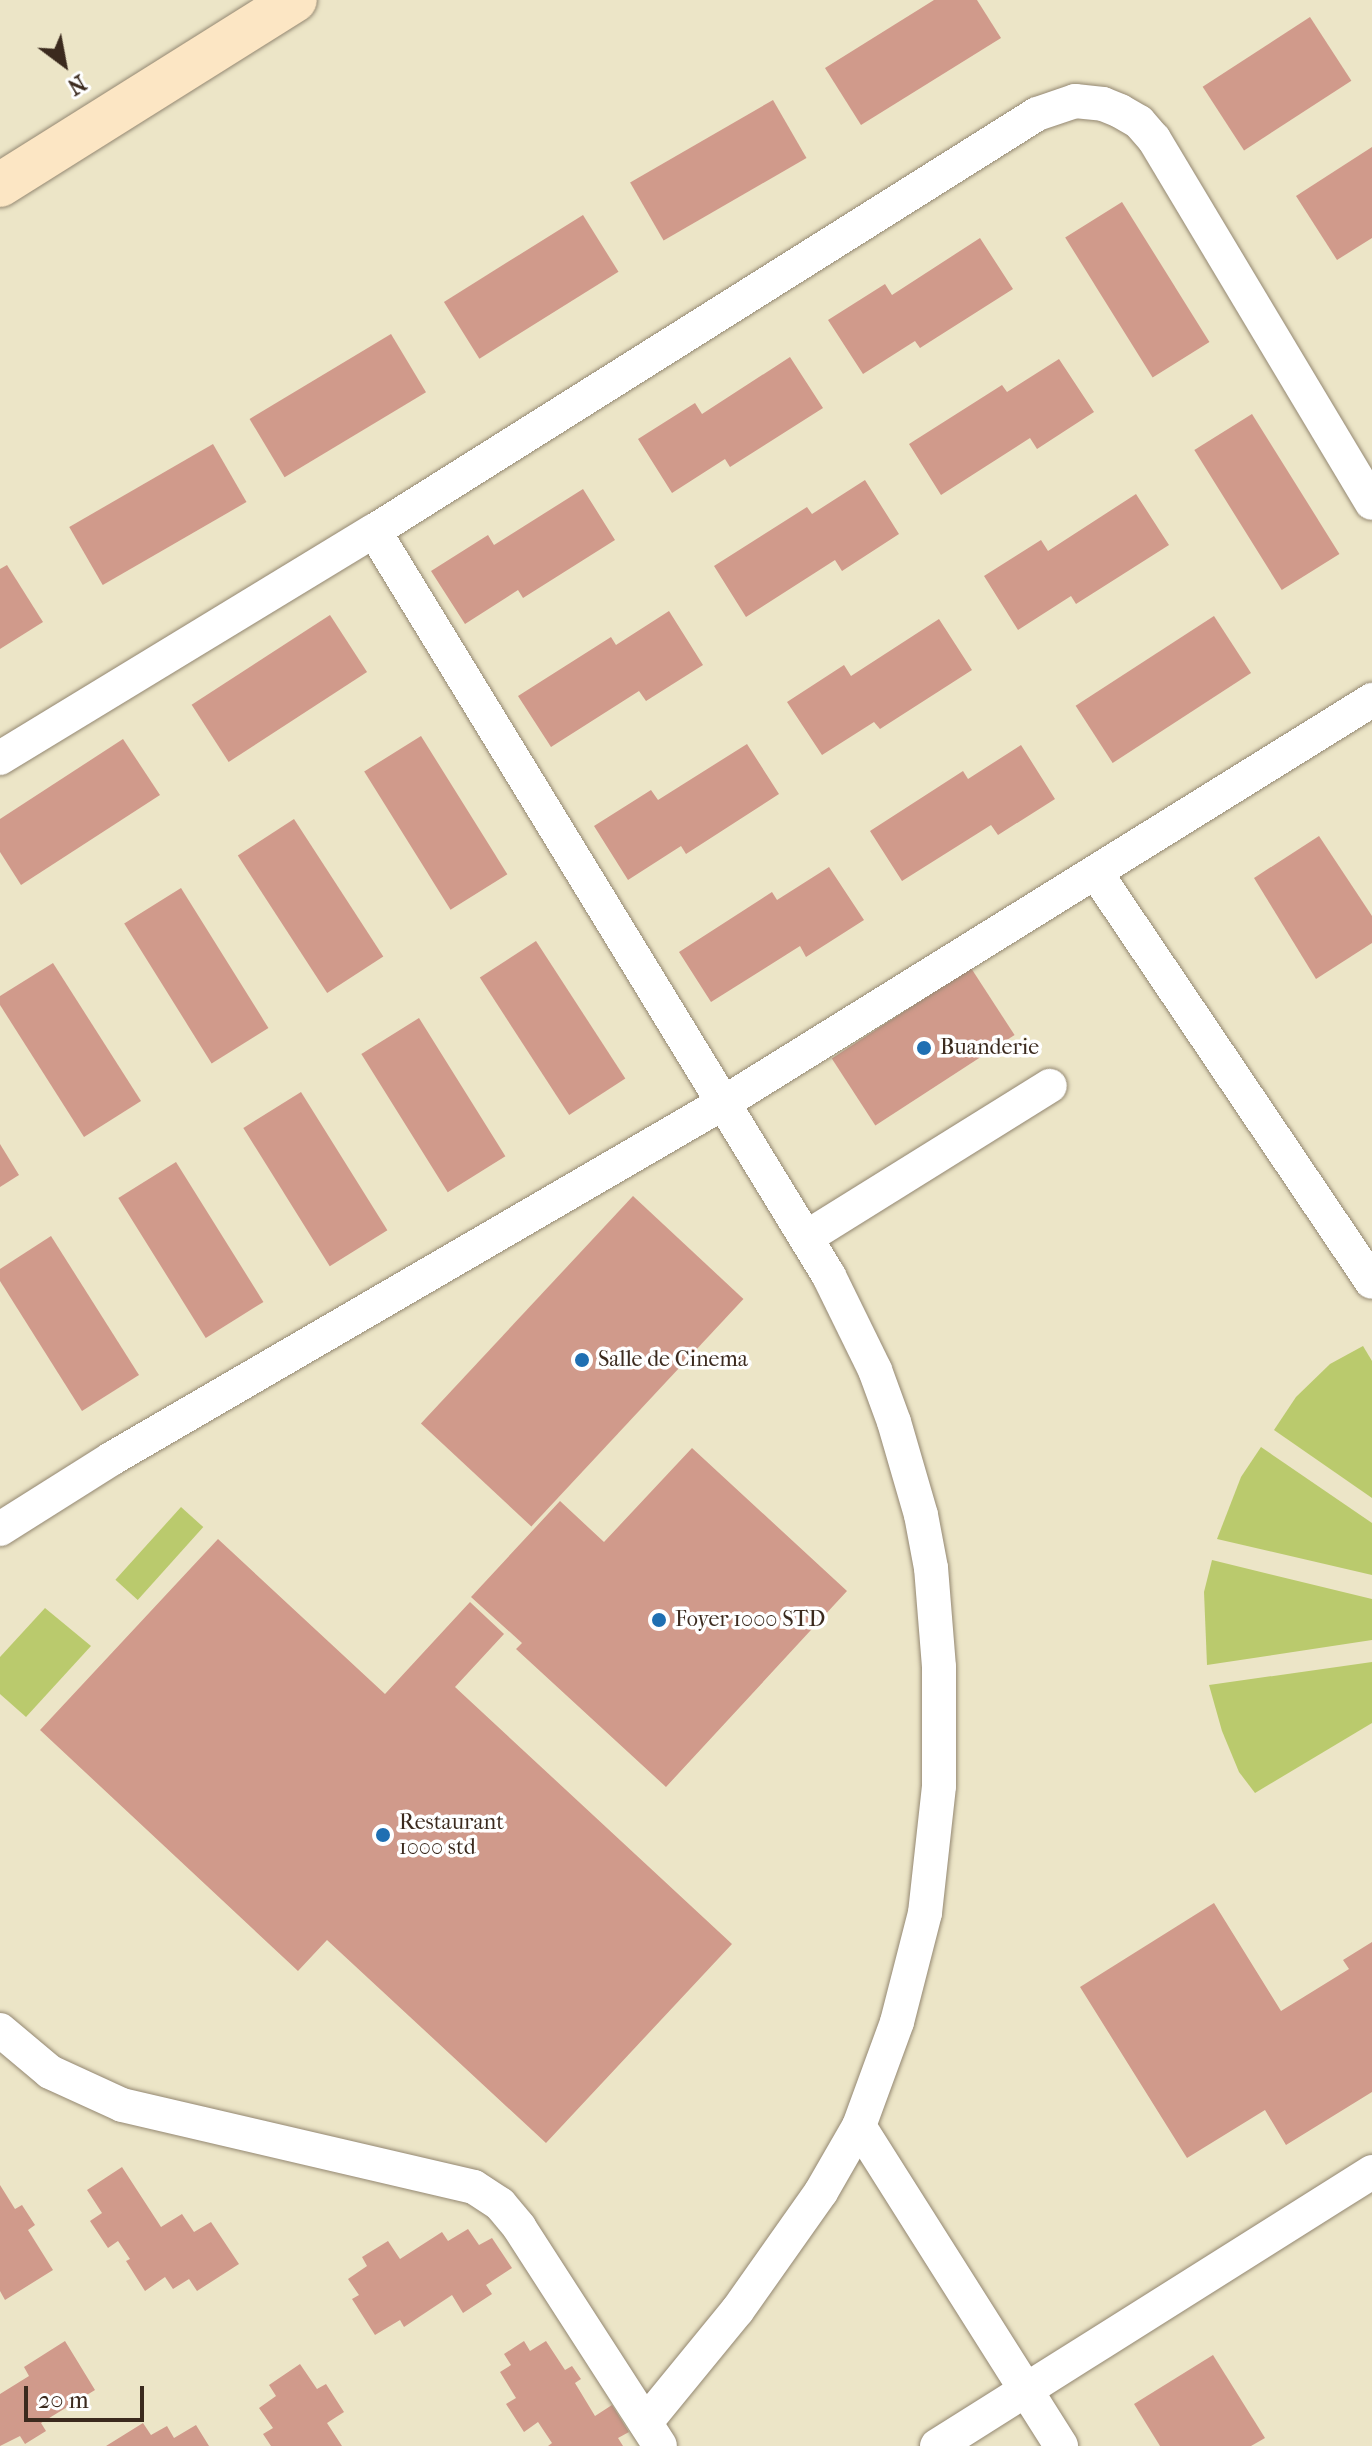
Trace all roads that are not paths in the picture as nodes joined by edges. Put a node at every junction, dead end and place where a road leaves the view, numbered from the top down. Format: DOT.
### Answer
graph roads {
  1 [pos="295,0"];
  2 [pos="0,185"];
  3 [pos="1372,503"];
  4 [pos="374,531"];
  5 [pos="1372,700"];
  6 [pos="0,758"];
  7 [pos="1096,873"];
  8 [pos="1050,1086"];
  9 [pos="725,1102"];
  10 [pos="807,1237"];
  11 [pos="1372,1282"];
  12 [pos="0,1529"];
  13 [pos="0,2030"];
  14 [pos="859,2126"];
  15 [pos="1372,2172"];
  16 [pos="1024,2392"];
  17 [pos="653,2434"];
  18 [pos="937,2446"];
  19 [pos="1061,2446"];
  1 -- 2 [label="street"];
  3 -- 4 [label="street"];
  4 -- 6 [label="street"];
  4 -- 9 [label="street"];
  5 -- 7 [label="street"];
  7 -- 9 [label="street"];
  7 -- 11 [label="street"];
  8 -- 10 [label="street"];
  9 -- 10 [label="street"];
  9 -- 12 [label="street"];
  10 -- 14 [label="street"];
  13 -- 17 [label="street"];
  14 -- 16 [label="street"];
  14 -- 17 [label="street"];
  15 -- 16 [label="street"];
  16 -- 18 [label="street"];
  16 -- 19 [label="street"];
}
